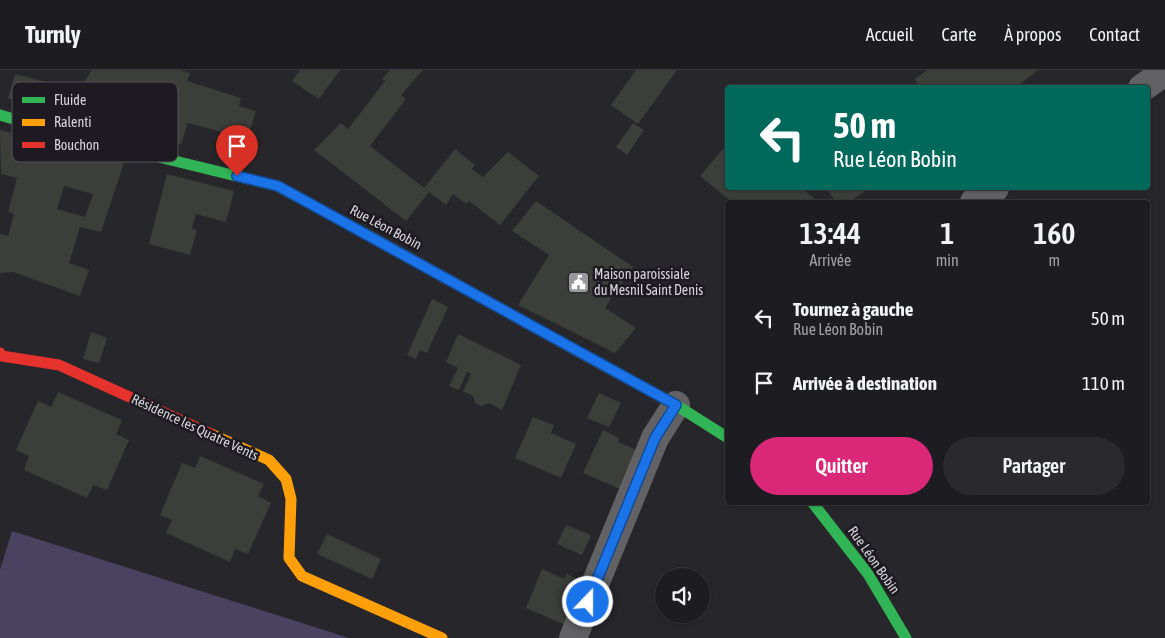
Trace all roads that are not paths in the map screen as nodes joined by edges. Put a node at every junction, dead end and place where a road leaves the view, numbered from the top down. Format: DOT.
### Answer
graph roads {
  1 [pos="1165,72"];
  2 [pos="1146,85"];
  3 [pos="178,161"];
  4 [pos="993,190"];
  5 [pos="977,200"];
  6 [pos="0,353"];
  7 [pos="676,405"];
  8 [pos="725,433"];
  9 [pos="814,505"];
  10 [pos="442,638"];
  11 [pos="573,638"];
  12 [pos="906,638"];
  1 -- 2 [label="street"];
  3 -- 7 [label="street, Rue Léon Bobin"];
  4 -- 5 [label="street"];
  6 -- 10 [label="street, Résidence les Quatre Vents"];
  7 -- 8 [label="street, Rue Léon Bobin"];
  7 -- 11 [label="street"];
  9 -- 12 [label="street, Rue Léon Bobin"];
}
